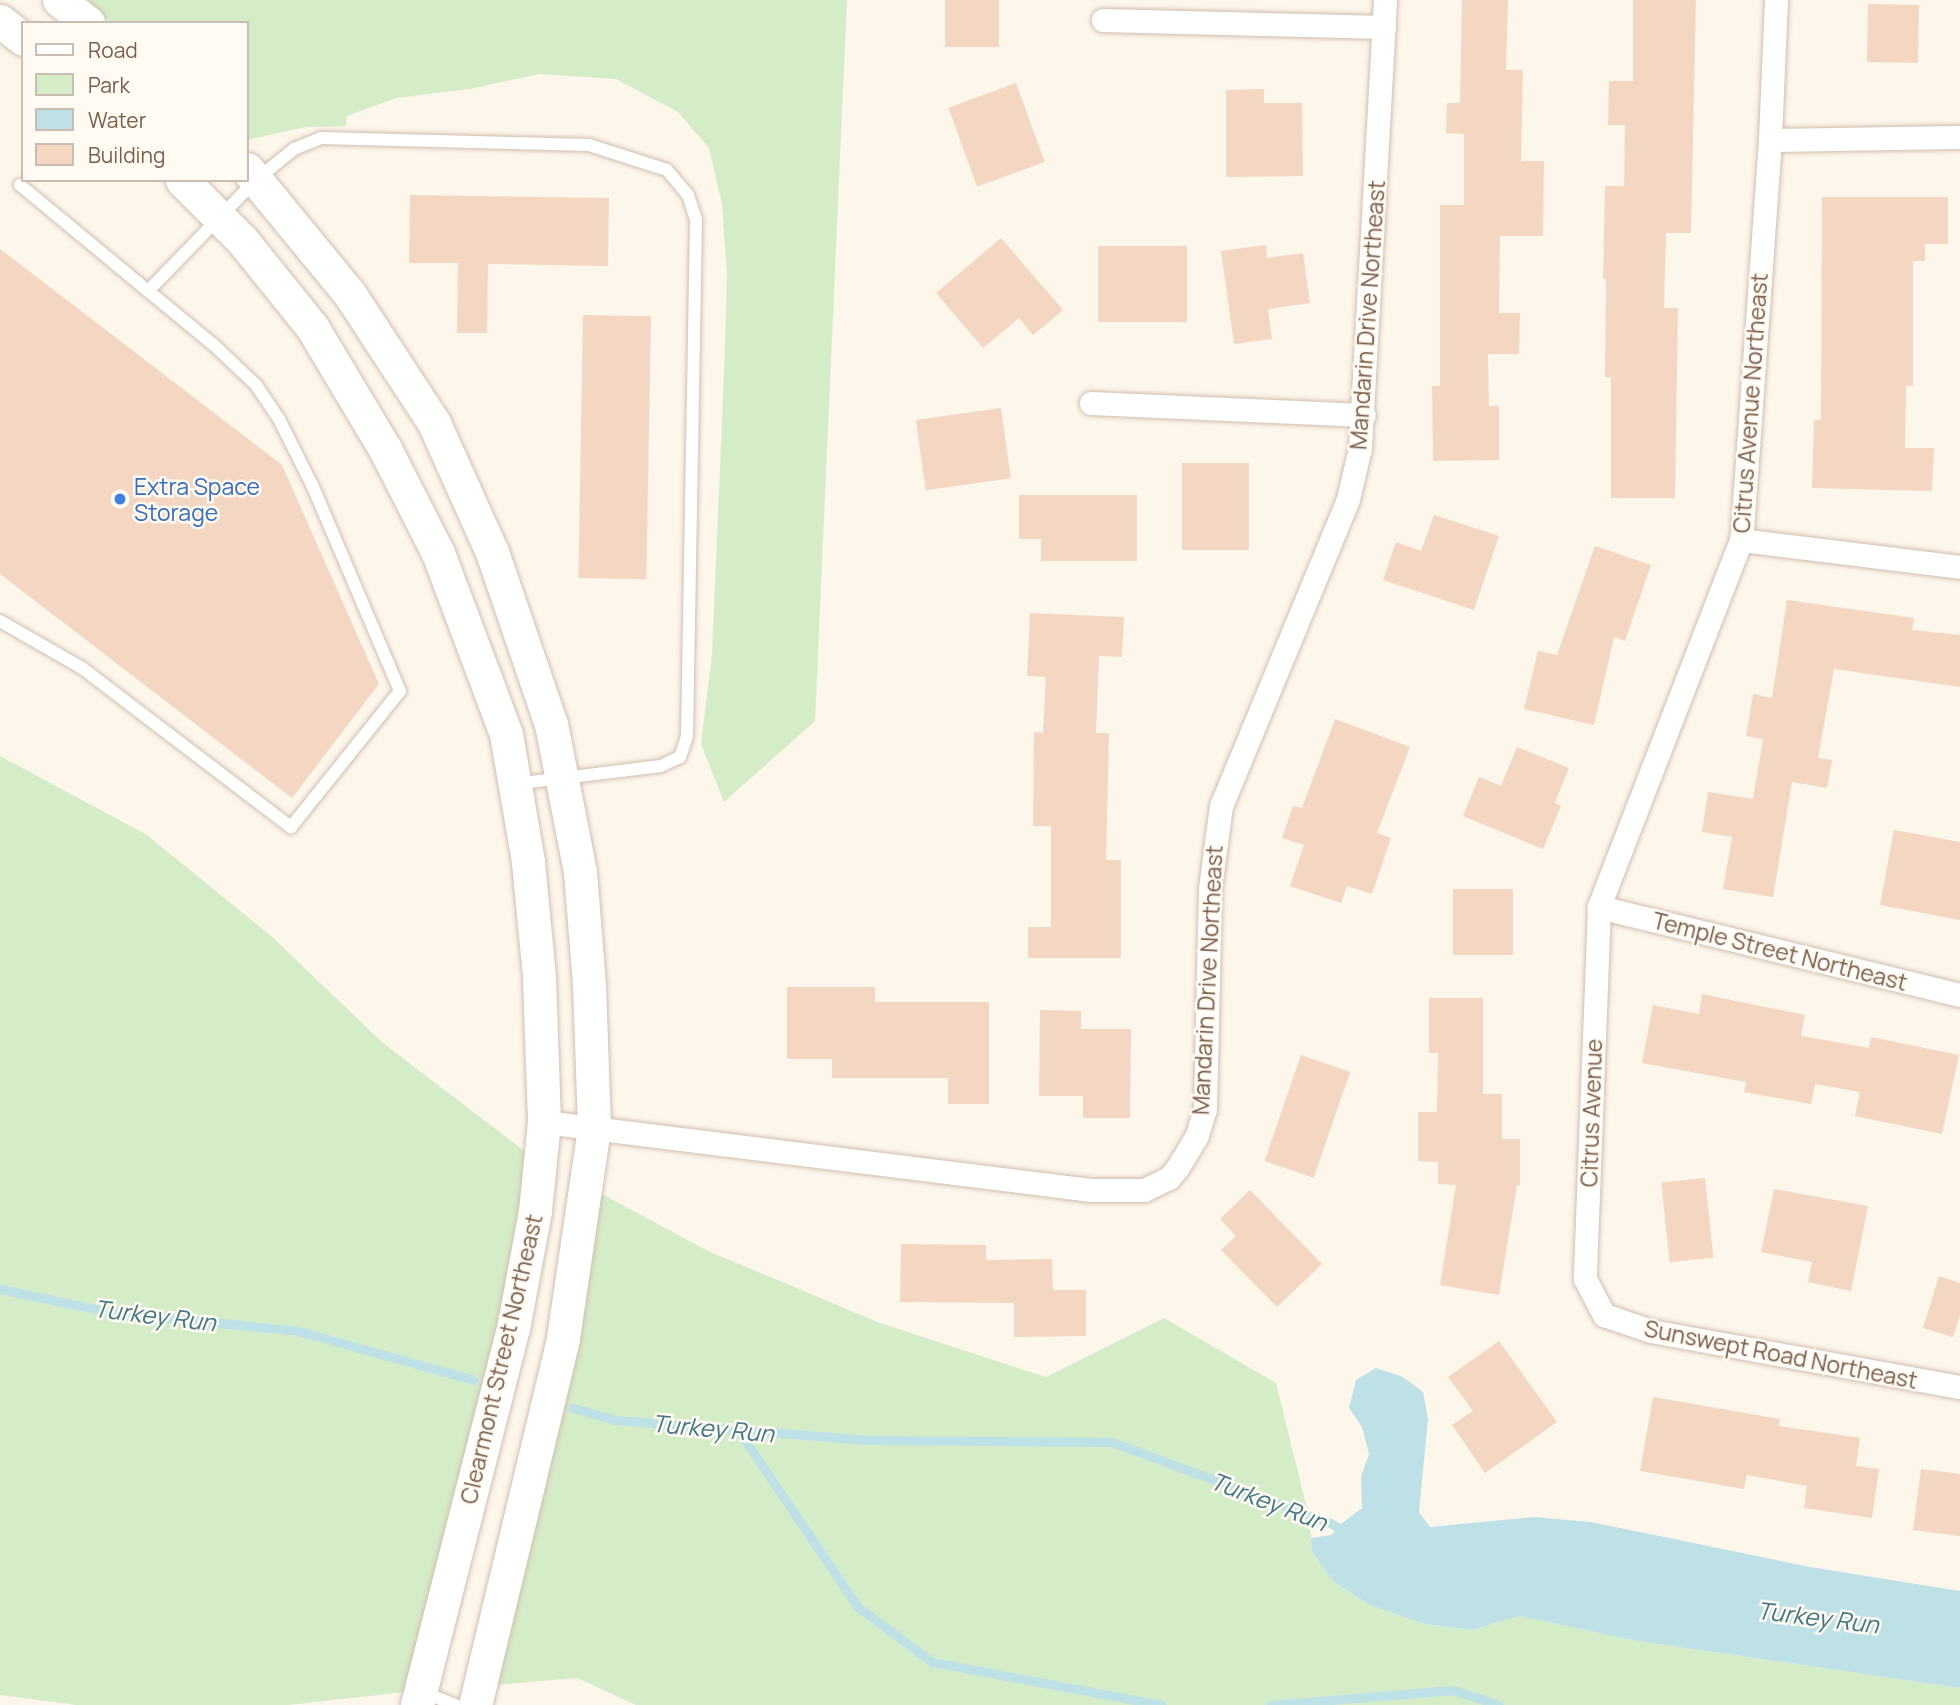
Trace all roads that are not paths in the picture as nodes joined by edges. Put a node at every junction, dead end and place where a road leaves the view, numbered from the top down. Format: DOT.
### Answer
graph roads {
  1 [pos="59,0"];
  2 [pos="1385,0"];
  3 [pos="1776,0"];
  4 [pos="1103,20"];
  5 [pos="0,21"];
  6 [pos="85,21"];
  7 [pos="1384,27"];
  8 [pos="21,37"];
  9 [pos="1960,137"];
  10 [pos="1770,140"];
  11 [pos="252,174"];
  12 [pos="184,182"];
  13 [pos="246,182"];
  14 [pos="20,185"];
  15 [pos="218,216"];
  16 [pos="148,291"];
  17 [pos="1091,403"];
  18 [pos="1364,415"];
  19 [pos="1741,540"];
  20 [pos="1960,567"];
  21 [pos="0,621"];
  22 [pos="561,778"];
  23 [pos="514,784"];
  24 [pos="1599,907"];
  25 [pos="1960,995"];
  26 [pos="544,1122"];
  27 [pos="594,1128"];
  28 [pos="1604,1315"];
  29 [pos="1960,1387"];
  30 [pos="419,1698"];
  31 [pos="456,1705"];
  32 [pos="475,1705"];
  1 -- 6 [label="street"];
  2 -- 7 [label="street, Mandarin Drive Northeast"];
  3 -- 10 [label="street, Citrus Avenue Northeast"];
  4 -- 7 [label="street"];
  5 -- 8 [label="street"];
  7 -- 18 [label="street, Mandarin Drive Northeast"];
  9 -- 10 [label="street"];
  10 -- 19 [label="street, Citrus Avenue Northeast"];
  11 -- 22 [label="street"];
  11 -- 22 [label="lane"];
  12 -- 15 [label="street, Clearmont Street Northeast"];
  13 -- 15 [label="lane"];
  14 -- 16 [label="lane"];
  15 -- 16 [label="lane"];
  15 -- 23 [label="street, Clearmont Street Northeast"];
  16 -- 21 [label="lane"];
  17 -- 18 [label="street"];
  18 -- 27 [label="street, Mandarin Drive Northeast"];
  19 -- 20 [label="street"];
  19 -- 24 [label="street, Citrus Avenue Northeast"];
  22 -- 23 [label="lane"];
  22 -- 27 [label="street"];
  23 -- 26 [label="street, Clearmont Street Northeast"];
  24 -- 25 [label="street, Temple Street Northeast"];
  24 -- 28 [label="street, Citrus Avenue"];
  26 -- 27 [label="street, Mandarin Drive Northeast"];
  26 -- 30 [label="street, Clearmont Street Northeast"];
  27 -- 32 [label="street"];
  28 -- 29 [label="street, Sunswept Road Northeast"];
  30 -- 31 [label="lane"];
}
